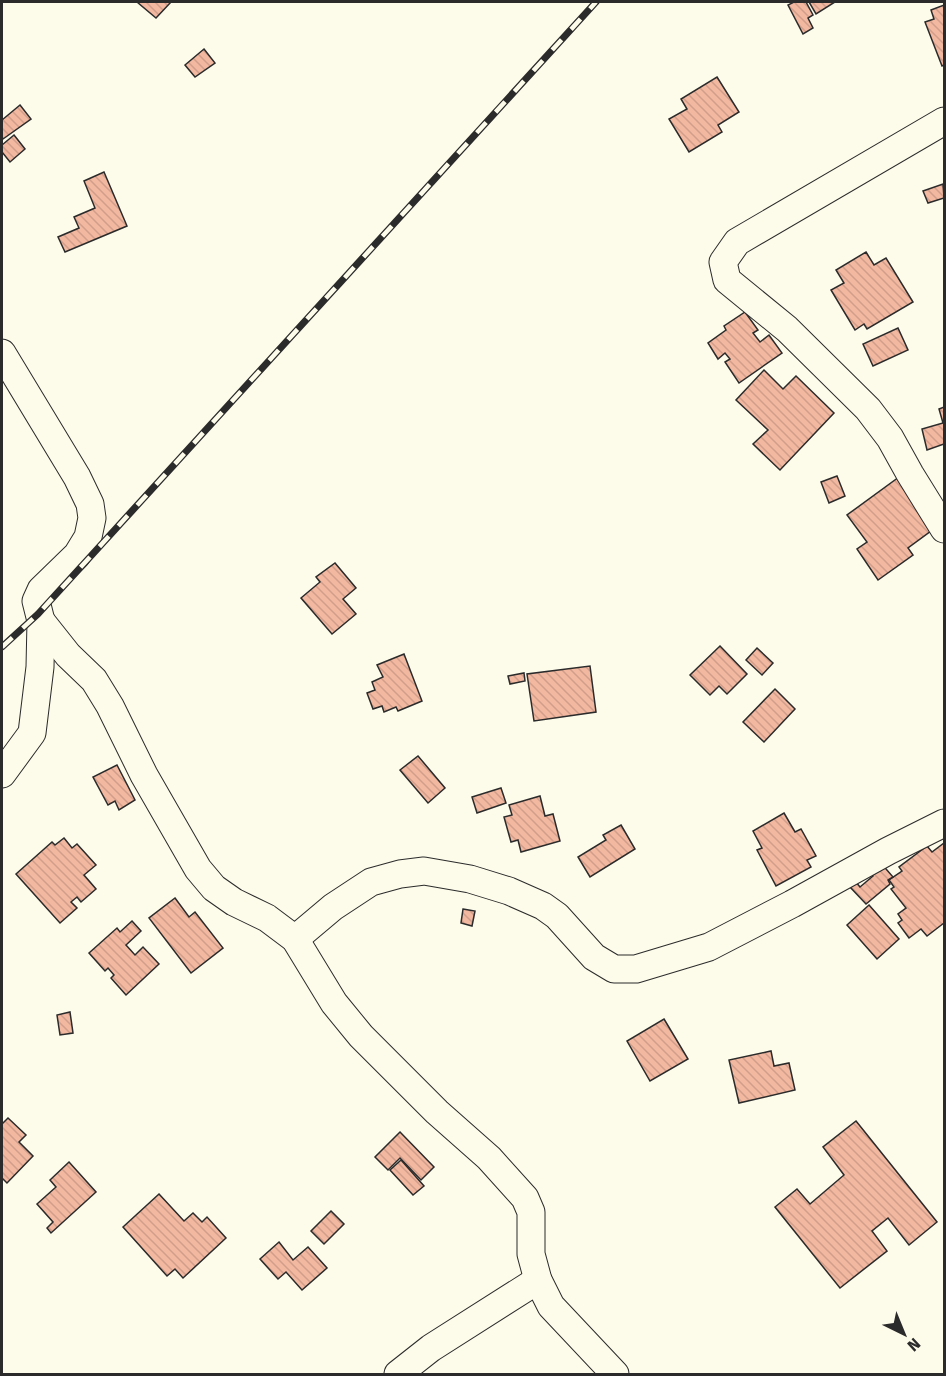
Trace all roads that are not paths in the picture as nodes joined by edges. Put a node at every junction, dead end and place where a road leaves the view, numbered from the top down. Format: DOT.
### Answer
graph roads {
  1 [pos="945,121"];
  2 [pos="2,353"];
  3 [pos="945,529"];
  4 [pos="41,621"];
  5 [pos="2,774"];
  6 [pos="945,823"];
  7 [pos="295,939"];
  8 [pos="538,1280"];
  9 [pos="398,1374"];
  10 [pos="615,1374"];
  1 -- 3 [label="street"];
  2 -- 4 [label="street"];
  4 -- 5 [label="street"];
  4 -- 7 [label="street"];
  6 -- 7 [label="street"];
  7 -- 8 [label="street"];
  8 -- 9 [label="street"];
  8 -- 10 [label="street"];
}
